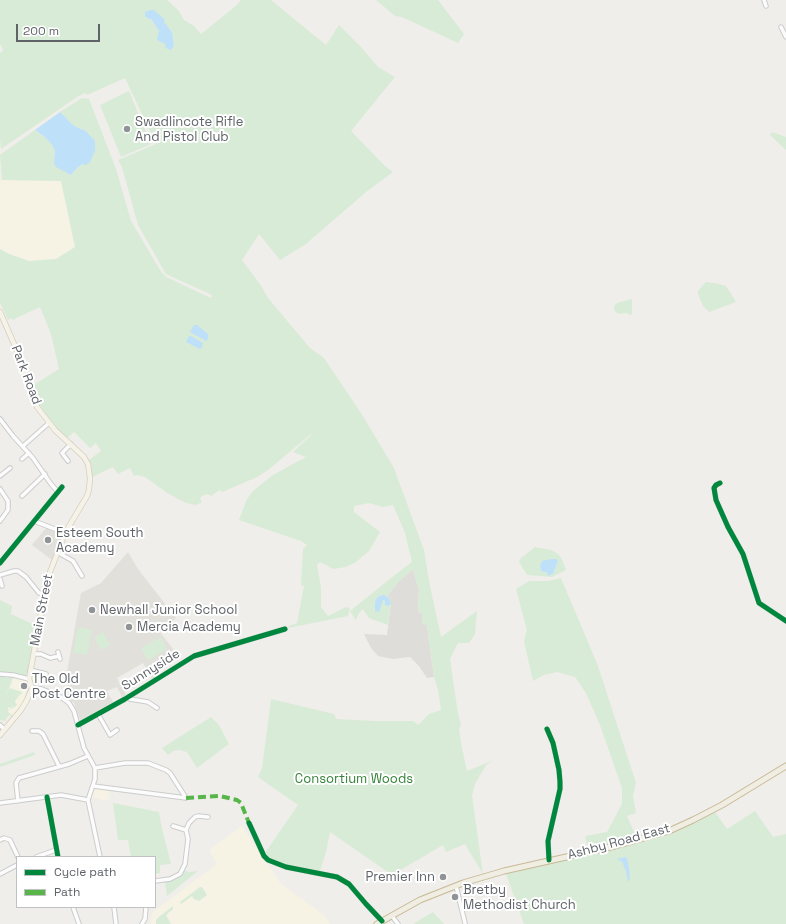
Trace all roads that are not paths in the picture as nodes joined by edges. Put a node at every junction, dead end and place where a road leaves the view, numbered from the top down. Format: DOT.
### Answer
graph roads {
  1 [pos="764,0"];
  2 [pos="766,6"];
  3 [pos="781,27"];
  4 [pos="786,37"];
  5 [pos="0,312"];
  6 [pos="0,420"];
  7 [pos="49,424"];
  8 [pos="71,444"];
  9 [pos="22,446"];
  10 [pos="30,453"];
  11 [pos="22,459"];
  12 [pos="68,461"];
  13 [pos="10,468"];
  14 [pos="89,469"];
  15 [pos="45,474"];
  16 [pos="0,476"];
  17 [pos="720,483"];
  18 [pos="62,488"];
  19 [pos="0,489"];
  20 [pos="58,492"];
  21 [pos="22,496"];
  22 [pos="0,521"];
  23 [pos="34,521"];
  24 [pos="65,533"];
  25 [pos="57,552"];
  26 [pos="0,563"];
  27 [pos="0,575"];
  28 [pos="82,576"];
  29 [pos="0,579"];
  30 [pos="2,586"];
  31 [pos="44,594"];
  32 [pos="786,621"];
  33 [pos="285,629"];
  34 [pos="34,654"];
  35 [pos="59,656"];
  36 [pos="30,670"];
  37 [pos="0,674"];
  38 [pos="46,674"];
  39 [pos="29,679"];
  40 [pos="32,688"];
  41 [pos="128,697"];
  42 [pos="157,708"];
  43 [pos="98,714"];
  44 [pos="0,725"];
  45 [pos="78,725"];
  46 [pos="4,729"];
  47 [pos="547,729"];
  48 [pos="117,730"];
  49 [pos="32,731"];
  50 [pos="0,735"];
  51 [pos="88,756"];
  52 [pos="59,766"];
  53 [pos="786,766"];
  54 [pos="95,768"];
  55 [pos="93,786"];
  56 [pos="47,797"];
  57 [pos="88,800"];
  58 [pos="18,801"];
  59 [pos="0,803"];
  60 [pos="208,817"];
  61 [pos="249,823"];
  62 [pos="173,826"];
  63 [pos="186,830"];
  64 [pos="0,840"];
  65 [pos="56,850"];
  66 [pos="18,856"];
  67 [pos="39,856"];
  68 [pos="58,856"];
  69 [pos="100,856"];
  70 [pos="549,860"];
  71 [pos="16,866"];
  72 [pos="0,874"];
  73 [pos="156,881"];
  74 [pos="456,886"];
  75 [pos="73,908"];
  76 [pos="114,908"];
  77 [pos="146,908"];
  78 [pos="392,916"];
  79 [pos="380,922"];
  80 [pos="465,923"];
  81 [pos="79,924"];
  82 [pos="116,924"];
  83 [pos="142,924"];
  84 [pos="398,924"];
  1 -- 2 [label="street"];
  3 -- 4 [label="street"];
  5 -- 7 [label="main road, Park Road"];
  6 -- 9 [label="street"];
  7 -- 8 [label="main road, Park Road"];
  7 -- 9 [label="street"];
  8 -- 12 [label="street"];
  8 -- 14 [label="main road, Park Road"];
  9 -- 10 [label="street"];
  10 -- 11 [label="street"];
  10 -- 15 [label="street"];
  13 -- 16 [label="street"];
  14 -- 24 [label="main road, Main Street"];
  15 -- 20 [label="street"];
  15 -- 21 [label="street"];
  17 -- 32 [label="street"];
  18 -- 20 [label="street"];
  19 -- 22 [label="street"];
  20 -- 23 [label="street"];
  23 -- 24 [label="street"];
  23 -- 26 [label="street"];
  24 -- 25 [label="main road, Main Street"];
  25 -- 28 [label="street"];
  25 -- 31 [label="main road, Main Street"];
  27 -- 31 [label="street"];
  29 -- 30 [label="street"];
  31 -- 34 [label="main road, Main Street"];
  33 -- 41 [label="street, Sunnyside"];
  34 -- 35 [label="street"];
  34 -- 36 [label="main road, Main Street"];
  36 -- 38 [label="street"];
  36 -- 39 [label="main road, Main Street"];
  37 -- 39 [label="street"];
  39 -- 40 [label="main road, Main Street"];
  40 -- 45 [label="street"];
  40 -- 46 [label="main road"];
  41 -- 42 [label="street"];
  41 -- 43 [label="street, Sunnyside"];
  43 -- 45 [label="street, Sunnyside"];
  43 -- 48 [label="street"];
  44 -- 46 [label="street"];
  45 -- 51 [label="street"];
  46 -- 50 [label="main road"];
  47 -- 70 [label="street"];
  49 -- 52 [label="street"];
  51 -- 52 [label="street"];
  51 -- 54 [label="street"];
  52 -- 58 [label="street"];
  53 -- 70 [label="highway, Ashby Road East"];
  54 -- 55 [label="street"];
  54 -- 55 [label="street"];
  55 -- 57 [label="street"];
  56 -- 57 [label="street"];
  56 -- 58 [label="street"];
  56 -- 65 [label="street"];
  57 -- 69 [label="street"];
  58 -- 59 [label="street"];
  60 -- 63 [label="street"];
  61 -- 79 [label="street"];
  62 -- 63 [label="street"];
  63 -- 73 [label="street"];
  64 -- 66 [label="street"];
  65 -- 67 [label="street"];
  65 -- 68 [label="street"];
  70 -- 74 [label="highway, Ashby Road East"];
  71 -- 72 [label="street"];
  74 -- 78 [label="highway, Ashby Road East"];
  74 -- 80 [label="street"];
  75 -- 81 [label="street"];
  76 -- 82 [label="street"];
  77 -- 83 [label="street"];
  78 -- 79 [label="highway, Ashby Road East"];
  78 -- 84 [label="street"];
}
